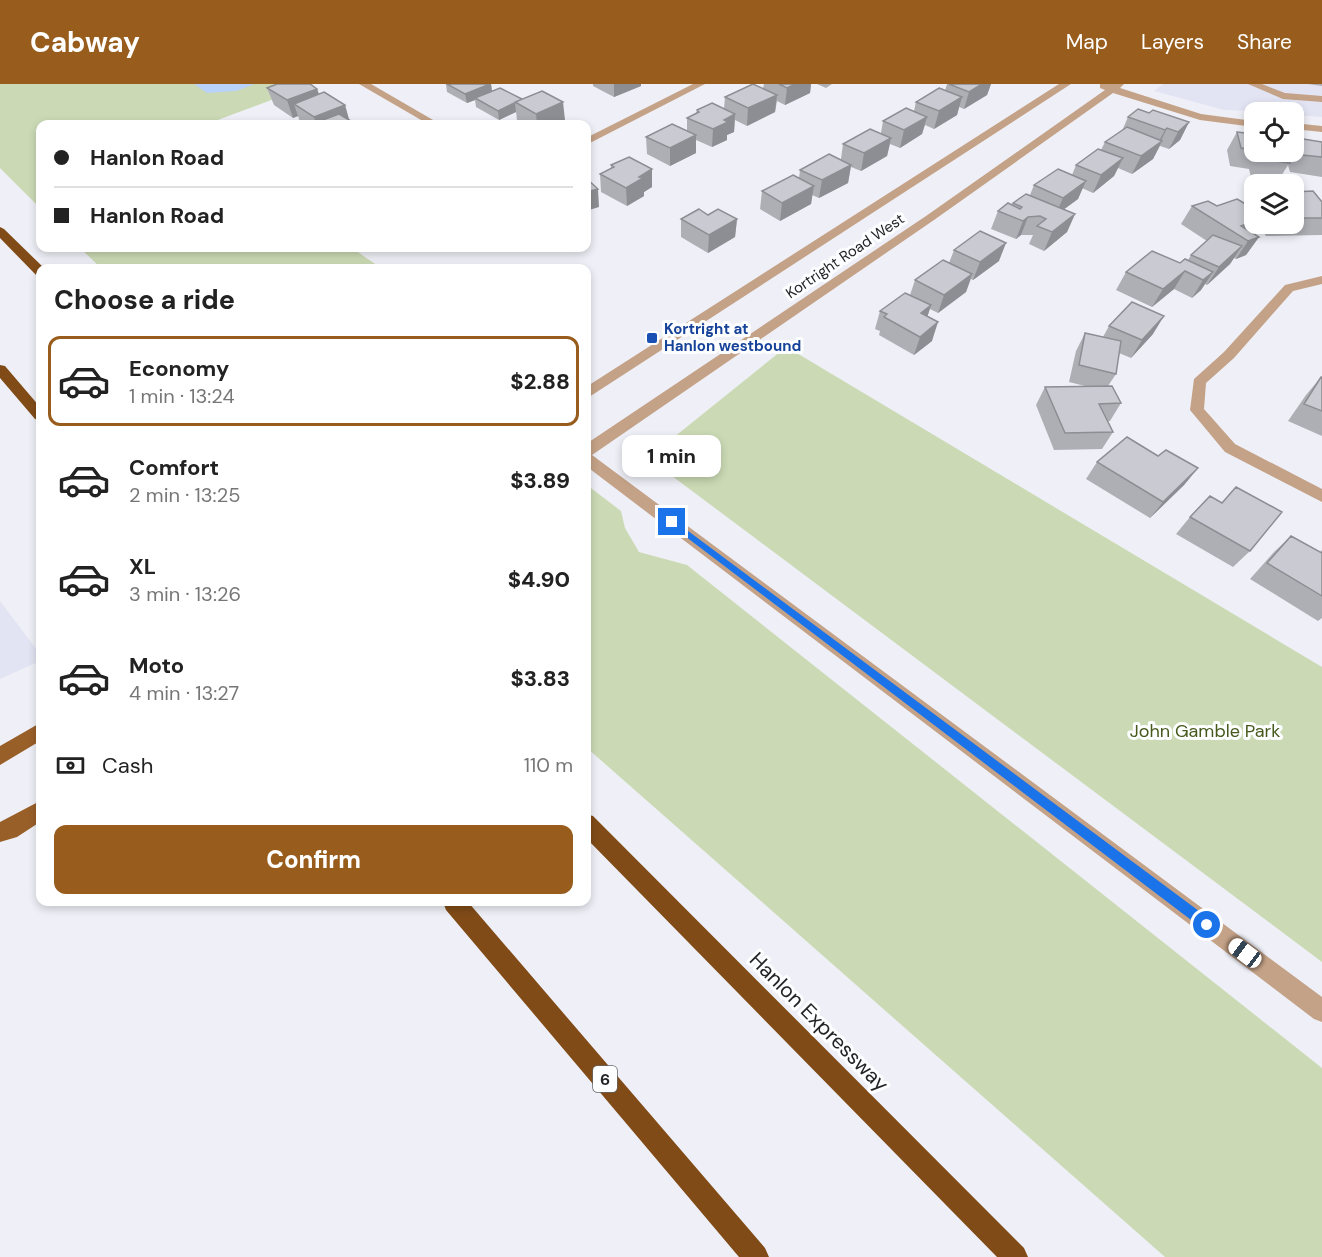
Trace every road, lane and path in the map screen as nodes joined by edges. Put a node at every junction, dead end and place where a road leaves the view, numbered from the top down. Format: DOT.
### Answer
graph roads {
  1 [pos="364,84"];
  2 [pos="700,84"];
  3 [pos="1066,84"];
  4 [pos="1099,84"];
  5 [pos="1253,84"];
  6 [pos="1116,86"];
  7 [pos="1322,99"];
  8 [pos="428,120"];
  9 [pos="1244,123"];
  10 [pos="1304,127"];
  11 [pos="1322,129"];
  12 [pos="591,139"];
  13 [pos="0,231"];
  14 [pos="36,268"];
  15 [pos="1322,280"];
  16 [pos="0,369"];
  17 [pos="591,391"];
  18 [pos="36,411"];
  19 [pos="591,449"];
  20 [pos="591,462"];
  21 [pos="1322,496"];
  22 [pos="36,734"];
  23 [pos="0,756"];
  24 [pos="36,814"];
  25 [pos="591,828"];
  26 [pos="0,832"];
  27 [pos="457,906"];
  28 [pos="1322,1011"];
  29 [pos="756,1257"];
  30 [pos="1015,1257"];
  1 -- 8 [label="street"];
  2 -- 12 [label="street"];
  3 -- 17 [label="street, Kortright Road West"];
  4 -- 6 [label="street"];
  5 -- 7 [label="street"];
  6 -- 9 [label="street"];
  6 -- 19 [label="street, Kortright Road West"];
  10 -- 11 [label="street"];
  13 -- 14 [label="highway"];
  15 -- 21 [label="street"];
  16 -- 18 [label="highway"];
  20 -- 28 [label="street"];
  22 -- 23 [label="main road"];
  24 -- 26 [label="main road"];
  25 -- 30 [label="highway, Hanlon Expressway"];
  27 -- 29 [label="highway, 6"];
}
